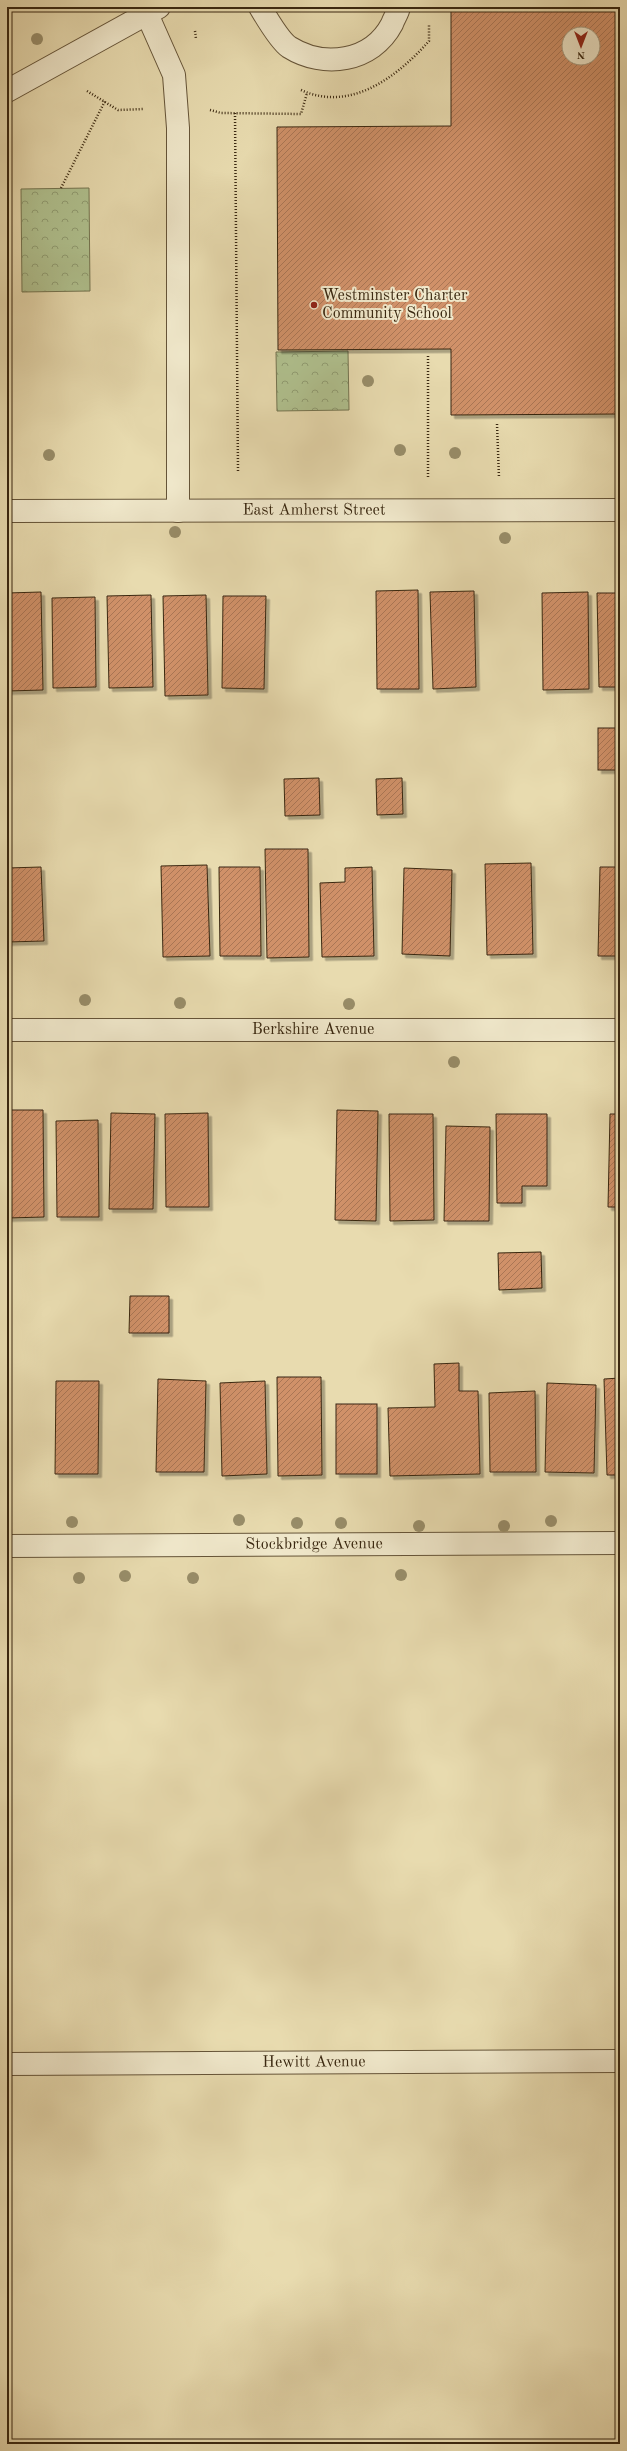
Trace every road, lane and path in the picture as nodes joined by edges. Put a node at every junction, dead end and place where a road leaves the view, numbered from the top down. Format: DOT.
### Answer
graph roads {
  1 [pos="260,7"];
  2 [pos="398,7"];
  3 [pos="153,10"];
  4 [pos="7,91"];
  5 [pos="87,91"];
  6 [pos="307,93"];
  7 [pos="105,101"];
  8 [pos="146,109"];
  9 [pos="207,109"];
  10 [pos="235,113"];
  11 [pos="61,188"];
  12 [pos="428,356"];
  13 [pos="498,424"];
  14 [pos="238,471"];
  15 [pos="428,480"];
  16 [pos="499,486"];
  17 [pos="620,510"];
  18 [pos="7,511"];
  19 [pos="178,511"];
  20 [pos="7,1030"];
  21 [pos="620,1030"];
  22 [pos="620,1543"];
  23 [pos="7,1546"];
  24 [pos="620,2061"];
  25 [pos="7,2064"];
  1 -- 2 [label="street"];
  3 -- 4 [label="street"];
  3 -- 19 [label="street"];
  5 -- 7 [label="path"];
  6 -- 10 [label="path"];
  7 -- 8 [label="path"];
  7 -- 11 [label="path"];
  9 -- 10 [label="path"];
  10 -- 14 [label="path"];
  12 -- 15 [label="path"];
  13 -- 16 [label="path"];
  17 -- 19 [label="street, East Amherst Street"];
  18 -- 19 [label="street, East Amherst Street"];
  20 -- 21 [label="street, Berkshire Avenue"];
  22 -- 23 [label="street, Stockbridge Avenue"];
  24 -- 25 [label="street, Hewitt Avenue"];
}
